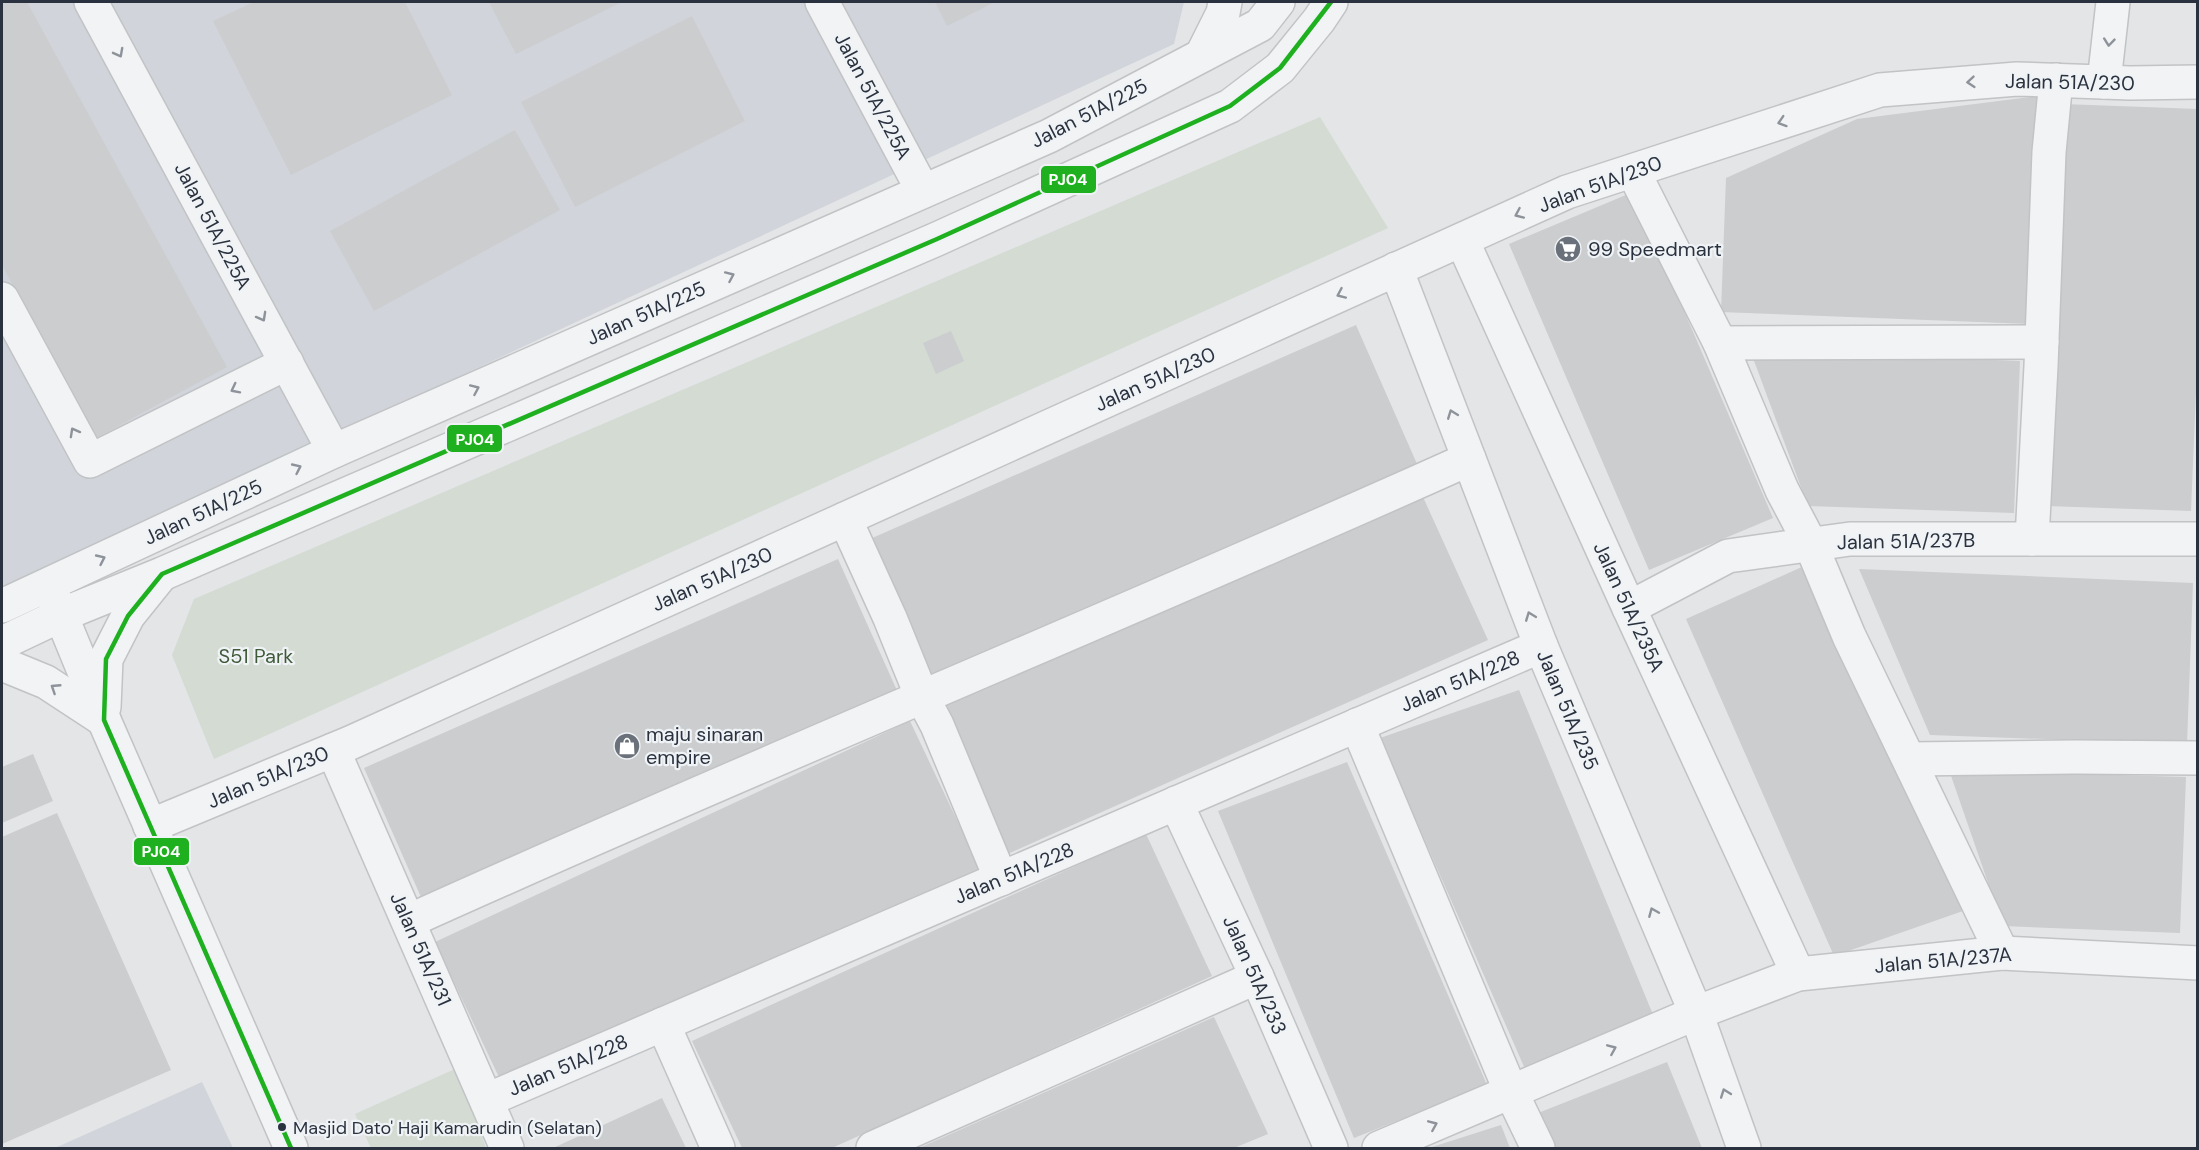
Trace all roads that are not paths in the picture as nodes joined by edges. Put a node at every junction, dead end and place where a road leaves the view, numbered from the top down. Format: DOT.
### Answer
graph roads {
  1 [pos="91,2"];
  2 [pos="822,2"];
  3 [pos="1225,2"];
  4 [pos="1278,2"];
  5 [pos="1331,2"];
  6 [pos="2113,2"];
  7 [pos="1202,55"];
  8 [pos="2056,80"];
  9 [pos="2104,82"];
  10 [pos="2198,82"];
  11 [pos="1633,171"];
  12 [pos="923,190"];
  13 [pos="1462,240"];
  14 [pos="1396,269"];
  15 [pos="2,299"];
  16 [pos="1720,342"];
  17 [pos="2042,342"];
  18 [pos="287,363"];
  19 [pos="334,451"];
  20 [pos="1469,459"];
  21 [pos="845,519"];
  22 [pos="2032,539"];
  23 [pos="2198,539"];
  24 [pos="1812,545"];
  25 [pos="162,574"];
  26 [pos="48,584"];
  27 [pos="2,606"];
  28 [pos="1629,608"];
  29 [pos="61,615"];
  30 [pos="2,643"];
  31 [pos="1541,646"];
  32 [pos="2,665"];
  33 [pos="922,697"];
  34 [pos="104,720"];
  35 [pos="1357,725"];
  36 [pos="333,750"];
  37 [pos="2198,758"];
  38 [pos="1909,759"];
  39 [pos="1176,803"];
  40 [pos="150,826"];
  41 [pos="1001,879"];
  42 [pos="409,921"];
  43 [pos="2002,953"];
  44 [pos="2198,963"];
  45 [pos="1798,974"];
  46 [pos="1257,977"];
  47 [pos="1696,1013"];
  48 [pos="663,1024"];
  49 [pos="1511,1092"];
  50 [pos="487,1100"];
  51 [pos="291,1149"];
  52 [pos="507,1149"];
  53 [pos="718,1149"];
  54 [pos="873,1149"];
  55 [pos="1331,1149"];
  56 [pos="1379,1149"];
  57 [pos="1538,1149"];
  58 [pos="1744,1149"];
  1 -- 18 [label="street, Jalan 51A/225A, one-way"];
  2 -- 12 [label="street, Jalan 51A/225A"];
  3 -- 7 [label="street"];
  4 -- 7 [label="street, Jalan 51A/225"];
  5 -- 25 [label="street, Jalan 51A/225"];
  6 -- 9 [label="street, one-way"];
  7 -- 12 [label="street, Jalan 51A/225"];
  8 -- 9 [label="street, Jalan 51A/230"];
  8 -- 11 [label="street, Jalan 51A/230, one-way"];
  8 -- 17 [label="street"];
  9 -- 10 [label="street, Jalan 51A/230"];
  11 -- 13 [label="street, Jalan 51A/230, one-way"];
  11 -- 16 [label="street"];
  19 -- 12 [label="street, Jalan 51A/225, one-way"];
  13 -- 14 [label="street, Jalan 51A/230"];
  13 -- 28 [label="street, Jalan 51A/235A"];
  20 -- 14 [label="street, Jalan 51A/235, one-way"];
  14 -- 21 [label="street, Jalan 51A/230, one-way"];
  18 -- 15 [label="street, one-way"];
  16 -- 17 [label="street"];
  16 -- 24 [label="street"];
  17 -- 22 [label="street"];
  18 -- 19 [label="street, Jalan 51A/225A"];
  26 -- 19 [label="street, Jalan 51A/225, one-way"];
  31 -- 20 [label="street, Jalan 51A/235, one-way"];
  20 -- 33 [label="street"];
  21 -- 33 [label="street"];
  21 -- 36 [label="street, Jalan 51A/230"];
  22 -- 23 [label="street, Jalan 51A/237B"];
  22 -- 24 [label="street, Jalan 51A/237B"];
  24 -- 28 [label="street, Jalan 51A/237B"];
  24 -- 38 [label="street"];
  25 -- 29 [label="street, Jalan 51A/225"];
  25 -- 34 [label="street"];
  26 -- 27 [label="street, Jalan 51A/225"];
  26 -- 29 [label="street"];
  28 -- 45 [label="street, Jalan 51A/235A"];
  29 -- 30 [label="street, Jalan 51A/225"];
  29 -- 34 [label="street"];
  31 -- 35 [label="street, Jalan 51A/228"];
  47 -- 31 [label="street, Jalan 51A/235, one-way"];
  34 -- 32 [label="street, one-way"];
  33 -- 41 [label="street"];
  33 -- 42 [label="street"];
  34 -- 40 [label="street"];
  35 -- 39 [label="street, Jalan 51A/228"];
  35 -- 49 [label="street"];
  36 -- 40 [label="street, Jalan 51A/230"];
  36 -- 42 [label="street, Jalan 51A/231"];
  37 -- 38 [label="street"];
  38 -- 43 [label="street"];
  39 -- 41 [label="street, Jalan 51A/228"];
  39 -- 46 [label="street, Jalan 51A/233"];
  40 -- 51 [label="street"];
  41 -- 48 [label="street, Jalan 51A/228"];
  42 -- 50 [label="street, Jalan 51A/231"];
  43 -- 44 [label="street, Jalan 51A/237A"];
  43 -- 45 [label="street, Jalan 51A/237A"];
  45 -- 47 [label="street, Jalan 51A/237A"];
  46 -- 54 [label="street"];
  46 -- 55 [label="street, Jalan 51A/233"];
  49 -- 47 [label="street, Jalan 51A/237A, one-way"];
  58 -- 47 [label="street, Jalan 51A/235, one-way"];
  48 -- 50 [label="street, Jalan 51A/228"];
  48 -- 53 [label="street"];
  56 -- 49 [label="street, Jalan 51A/237A, one-way"];
  49 -- 57 [label="street"];
  50 -- 52 [label="street, Jalan 51A/231"];
}
